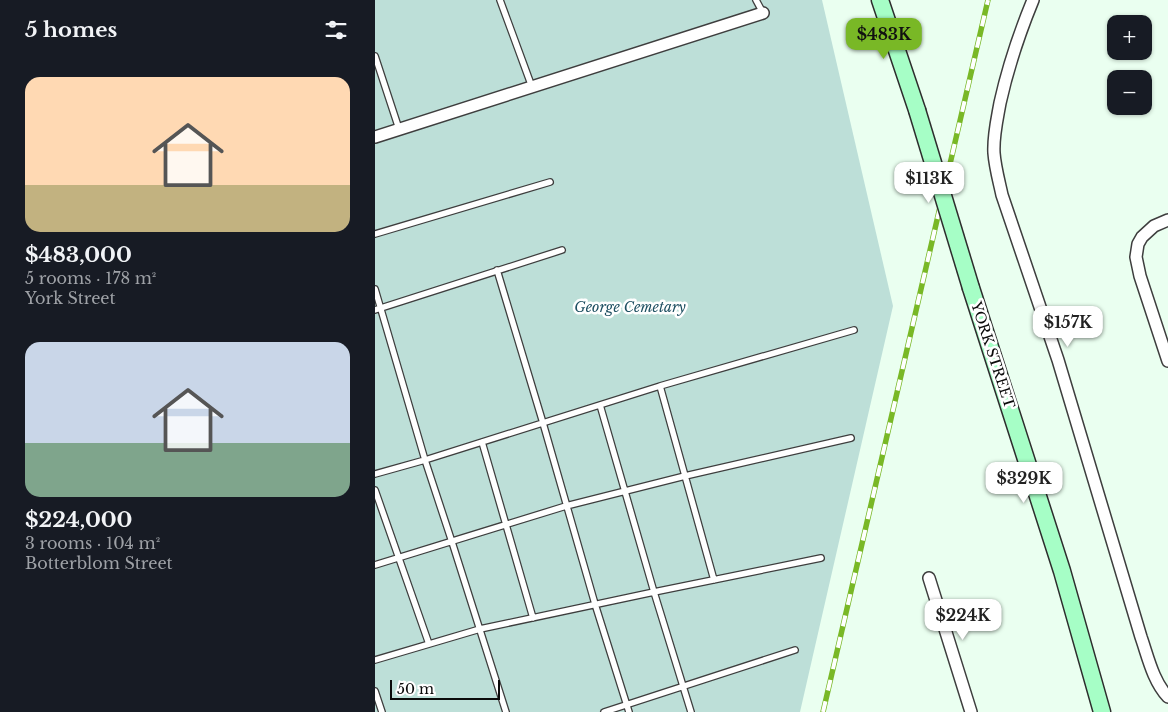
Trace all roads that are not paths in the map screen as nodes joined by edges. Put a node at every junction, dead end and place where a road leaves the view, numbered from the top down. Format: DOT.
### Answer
graph roads {
  1 [pos="500,0"];
  2 [pos="756,0"];
  3 [pos="880,0"];
  4 [pos="1033,0"];
  5 [pos="763,13"];
  6 [pos="375,56"];
  7 [pos="532,87"];
  8 [pos="399,129"];
  9 [pos="375,137"];
  10 [pos="550,182"];
  11 [pos="1168,220"];
  12 [pos="375,234"];
  13 [pos="563,250"];
  14 [pos="497,270"];
  15 [pos="375,289"];
  16 [pos="378,309"];
  17 [pos="854,330"];
  18 [pos="1168,361"];
  19 [pos="660,386"];
  20 [pos="600,405"];
  21 [pos="543,423"];
  22 [pos="851,438"];
  23 [pos="482,442"];
  24 [pos="425,460"];
  25 [pos="375,474"];
  26 [pos="685,476"];
  27 [pos="375,490"];
  28 [pos="625,491"];
  29 [pos="567,506"];
  30 [pos="505,525"];
  31 [pos="452,542"];
  32 [pos="398,558"];
  33 [pos="821,558"];
  34 [pos="375,565"];
  35 [pos="929,578"];
  36 [pos="714,580"];
  37 [pos="654,592"];
  38 [pos="595,604"];
  39 [pos="533,618"];
  40 [pos="479,629"];
  41 [pos="429,644"];
  42 [pos="795,650"];
  43 [pos="375,660"];
  44 [pos="683,686"];
  45 [pos="375,691"];
  46 [pos="1168,698"];
  47 [pos="627,705"];
  48 [pos="383,712"];
  49 [pos="506,712"];
  50 [pos="604,712"];
  51 [pos="629,712"];
  52 [pos="691,712"];
  53 [pos="971,712"];
  54 [pos="1102,712"];
  1 -- 7 [label="lane"];
  2 -- 5 [label="lane"];
  3 -- 54 [label="main road, YORK STREET, bridge"];
  4 -- 46 [label="street"];
  5 -- 7 [label="street"];
  6 -- 8 [label="lane"];
  7 -- 8 [label="street"];
  8 -- 9 [label="street"];
  10 -- 12 [label="lane"];
  11 -- 18 [label="street"];
  13 -- 14 [label="lane"];
  14 -- 16 [label="lane"];
  14 -- 21 [label="lane"];
  15 -- 16 [label="lane"];
  16 -- 24 [label="lane"];
  17 -- 19 [label="lane"];
  19 -- 20 [label="lane"];
  19 -- 26 [label="lane"];
  20 -- 21 [label="lane"];
  20 -- 28 [label="lane"];
  21 -- 23 [label="lane"];
  21 -- 29 [label="lane"];
  22 -- 26 [label="lane"];
  23 -- 24 [label="lane"];
  23 -- 30 [label="lane"];
  24 -- 25 [label="lane"];
  24 -- 31 [label="lane"];
  26 -- 28 [label="lane"];
  26 -- 36 [label="lane"];
  27 -- 32 [label="lane"];
  28 -- 29 [label="lane"];
  28 -- 37 [label="lane"];
  29 -- 30 [label="lane"];
  29 -- 38 [label="lane"];
  30 -- 31 [label="lane"];
  30 -- 39 [label="lane"];
  31 -- 32 [label="lane"];
  31 -- 40 [label="lane"];
  32 -- 34 [label="lane"];
  32 -- 41 [label="lane"];
  33 -- 36 [label="lane"];
  35 -- 53 [label="street"];
  36 -- 37 [label="lane"];
  37 -- 38 [label="lane"];
  37 -- 44 [label="lane"];
  38 -- 39 [label="lane"];
  38 -- 47 [label="lane"];
  39 -- 40 [label="lane"];
  40 -- 41 [label="lane"];
  40 -- 49 [label="lane"];
  41 -- 43 [label="lane"];
  42 -- 44 [label="lane"];
  44 -- 47 [label="lane"];
  44 -- 52 [label="lane"];
  45 -- 48 [label="lane"];
  47 -- 50 [label="lane"];
  47 -- 51 [label="lane"];
}
